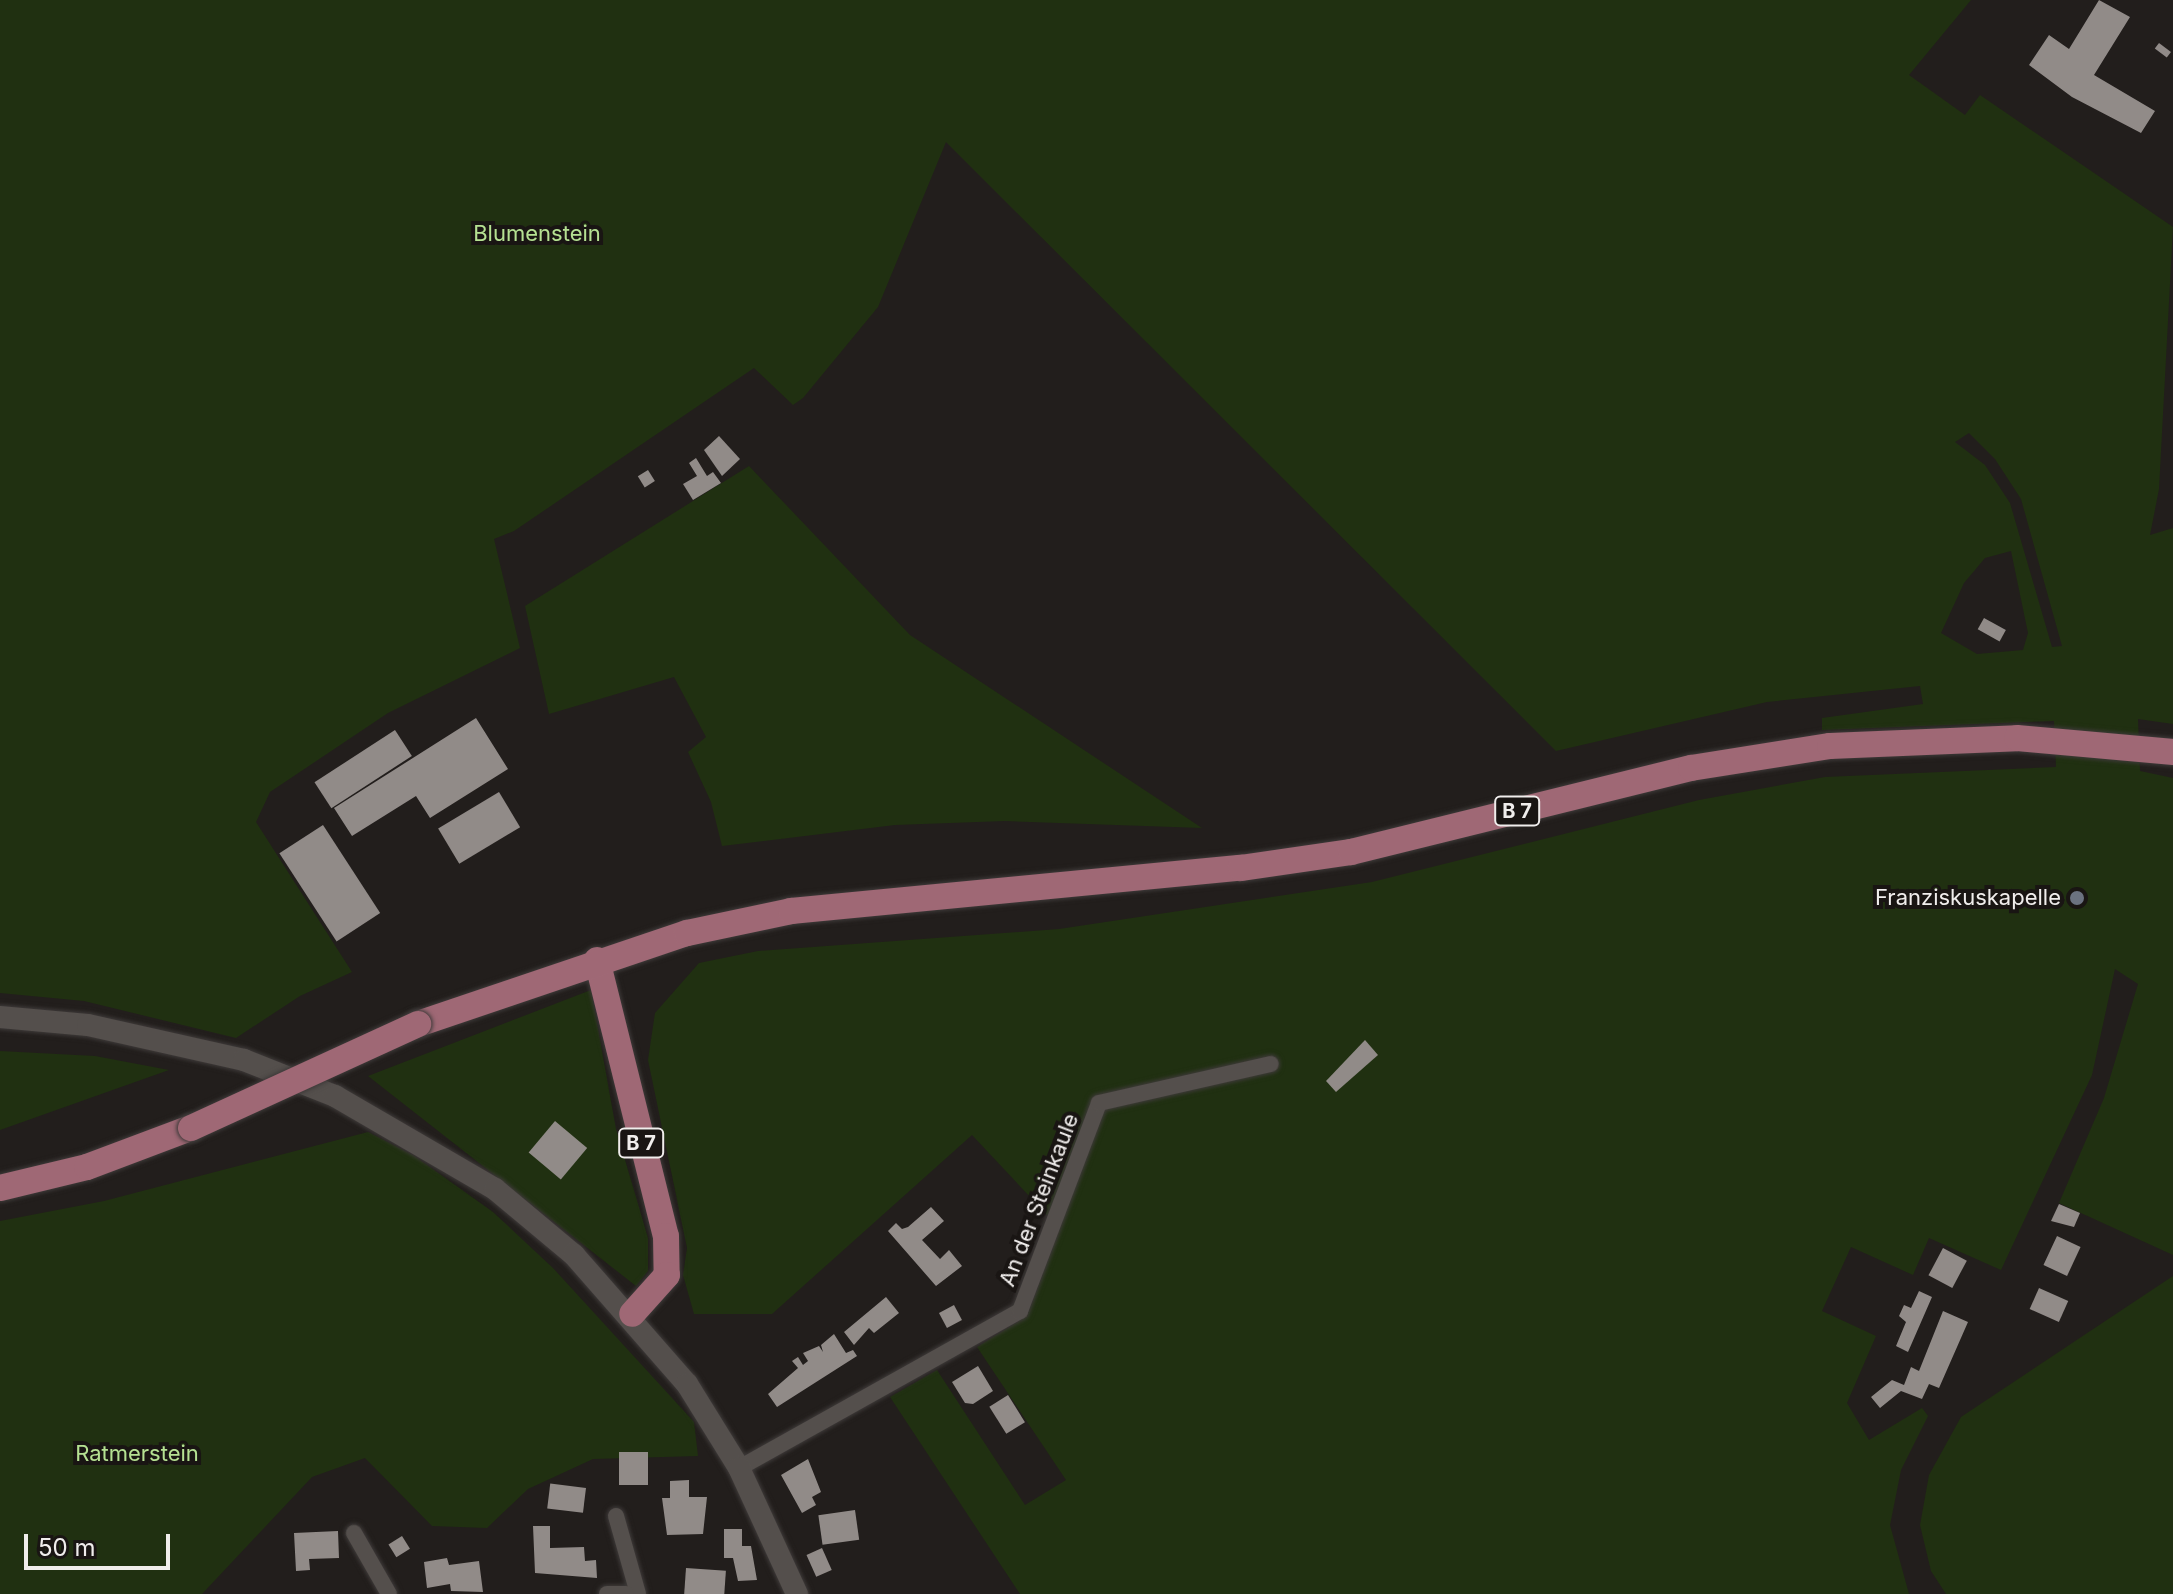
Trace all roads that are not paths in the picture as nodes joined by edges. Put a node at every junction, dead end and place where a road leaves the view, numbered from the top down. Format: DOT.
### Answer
graph roads {
  1 [pos="2173,752"];
  2 [pos="597,960"];
  3 [pos="0,1017"];
  4 [pos="1271,1064"];
  5 [pos="0,1188"];
  6 [pos="632,1314"];
  7 [pos="739,1468"];
  8 [pos="616,1516"];
  9 [pos="354,1533"];
  10 [pos="389,1594"];
  11 [pos="607,1594"];
  12 [pos="626,1594"];
  13 [pos="638,1594"];
  14 [pos="797,1594"];
  1 -- 2 [label="main road, B 7"];
  2 -- 5 [label="main road, B 7, bridge"];
  2 -- 6 [label="main road, B 7"];
  3 -- 6 [label="street"];
  4 -- 7 [label="street, An der Steinkaule"];
  6 -- 7 [label="street"];
  7 -- 14 [label="street"];
  8 -- 13 [label="street"];
  9 -- 10 [label="street"];
  11 -- 12 [label="street"];
}
